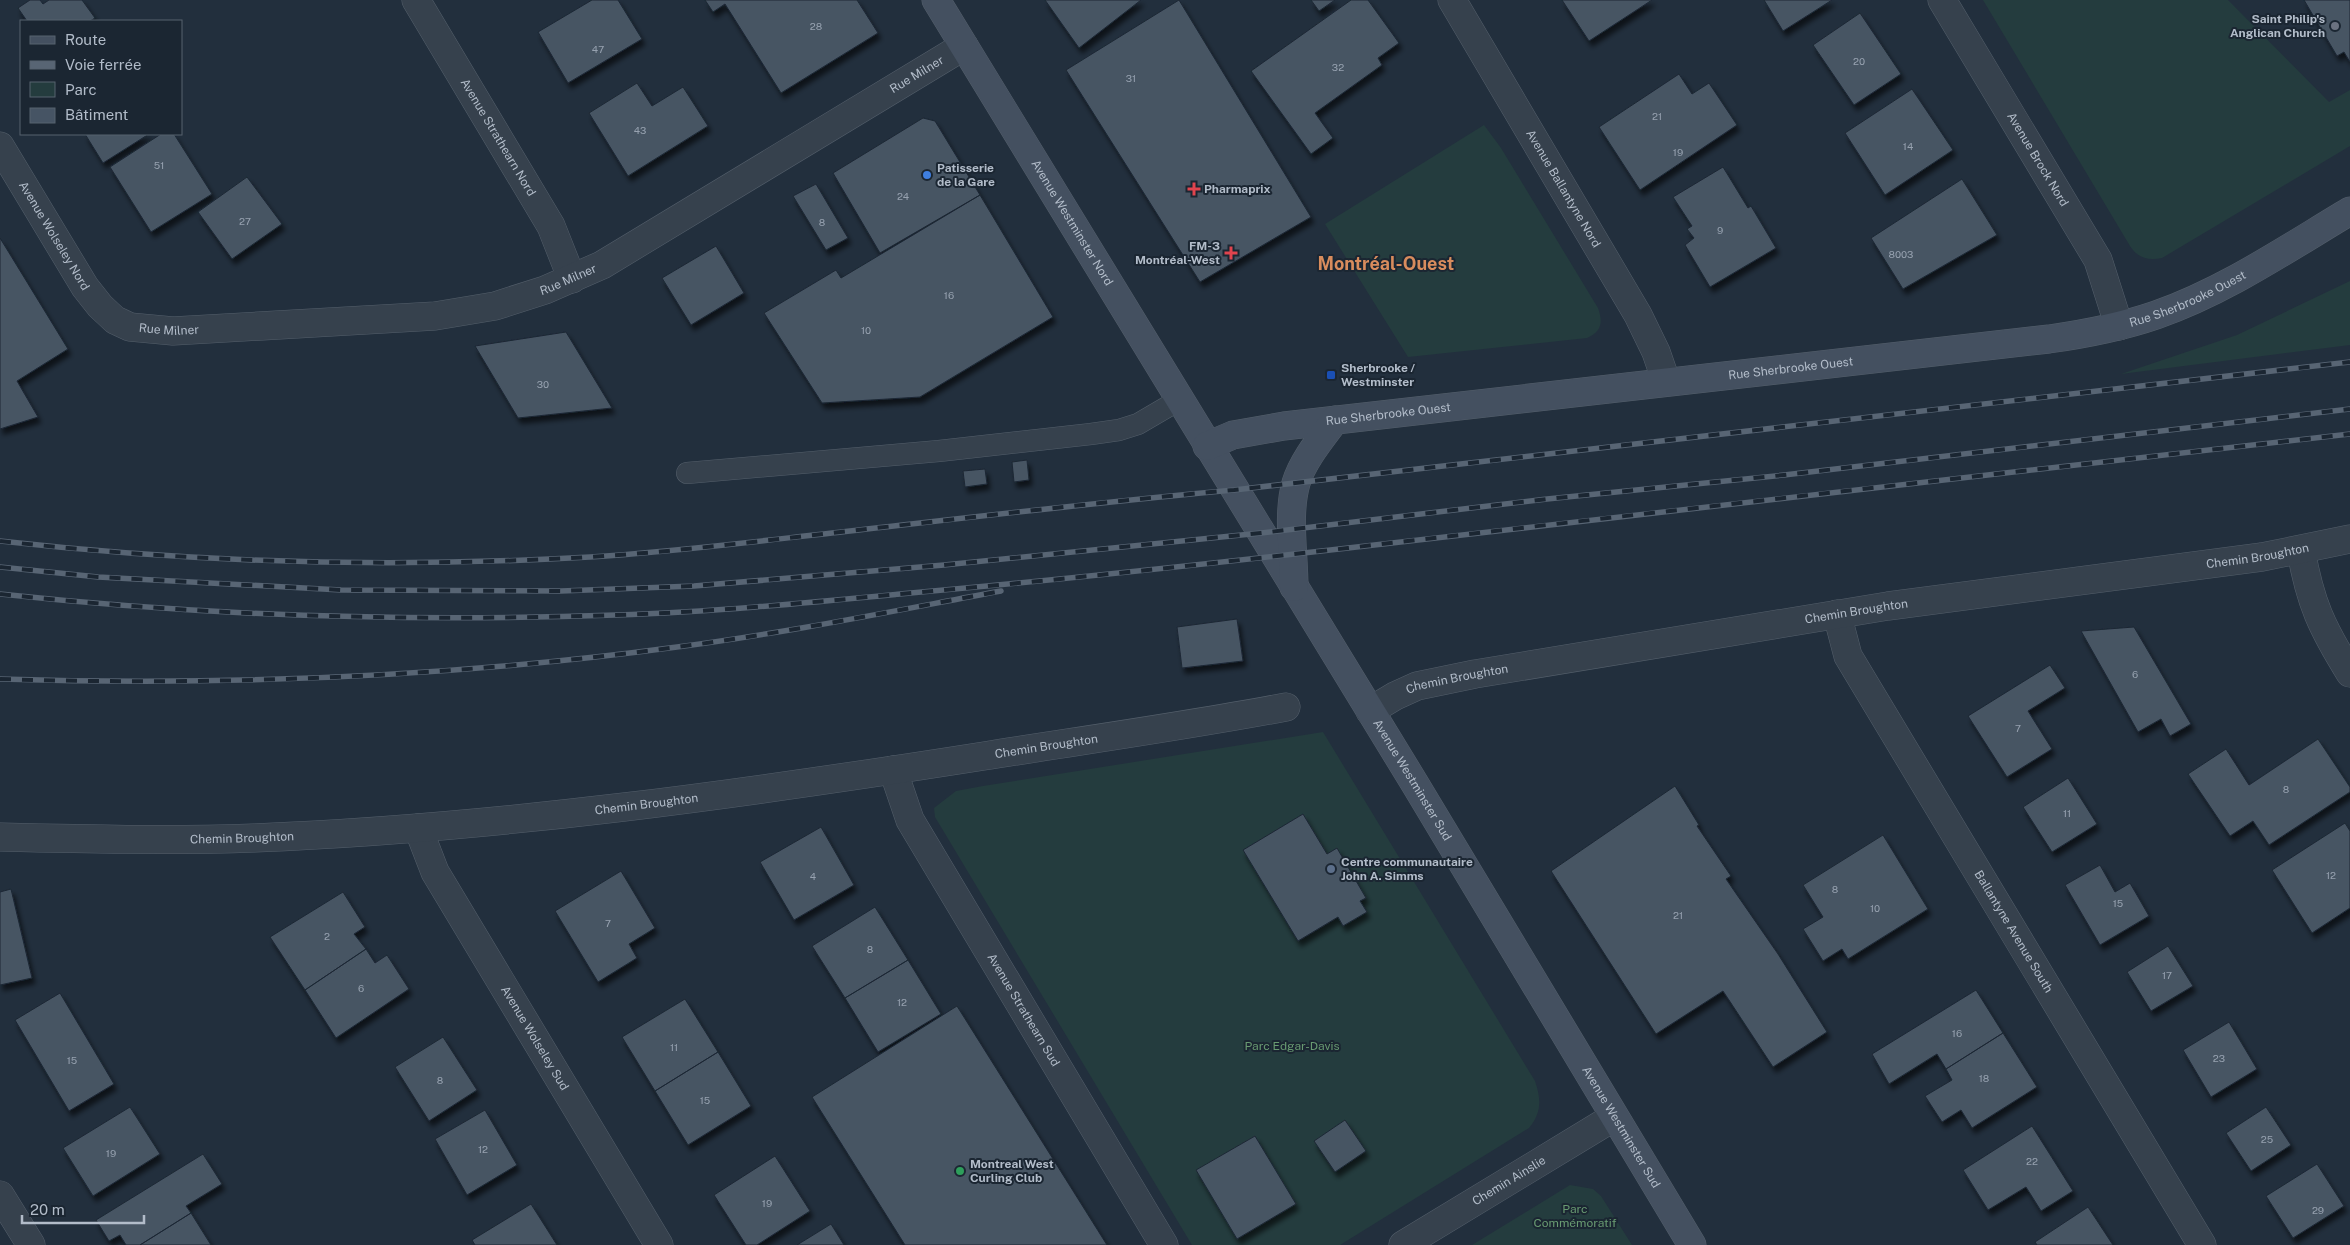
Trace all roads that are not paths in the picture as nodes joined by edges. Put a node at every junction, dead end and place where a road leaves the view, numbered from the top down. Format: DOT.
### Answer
graph roads {
  1 [pos="416,0"];
  2 [pos="936,0"];
  3 [pos="1452,0"];
  4 [pos="1942,0"];
  5 [pos="964,46"];
  6 [pos="0,146"];
  7 [pos="9,182"];
  8 [pos="2350,211"];
  9 [pos="572,279"];
  10 [pos="115,320"];
  11 [pos="2118,326"];
  12 [pos="1666,381"];
  13 [pos="1179,400"];
  14 [pos="1334,420"];
  15 [pos="1207,446"];
  16 [pos="687,473"];
  17 [pos="2350,538"];
  18 [pos="2301,550"];
  19 [pos="1294,588"];
  20 [pos="1837,614"];
  21 [pos="2350,673"];
  22 [pos="1286,707"];
  23 [pos="1370,711"];
  24 [pos="893,770"];
  25 [pos="418,828"];
  26 [pos="0,837"];
  27 [pos="1614,1116"];
  28 [pos="0,1195"];
  29 [pos="30,1245"];
  30 [pos="659,1245"];
  31 [pos="1164,1245"];
  32 [pos="1403,1245"];
  33 [pos="1692,1245"];
  34 [pos="2202,1245"];
  1 -- 9 [label="street, Avenue Strathearn Nord"];
  2 -- 5 [label="main road, Avenue Westminster Nord"];
  3 -- 12 [label="street, Avenue Ballantyne Nord"];
  4 -- 11 [label="street, Avenue Brock Nord"];
  5 -- 9 [label="street, Rue Milner"];
  5 -- 13 [label="main road, Avenue Westminster Nord"];
  6 -- 7 [label="street, Avenue Wolseley Nord"];
  7 -- 10 [label="street, Avenue Wolseley Nord"];
  8 -- 11 [label="main road, Rue Sherbrooke Ouest"];
  9 -- 10 [label="street, Rue Milner"];
  11 -- 12 [label="main road, Rue Sherbrooke Ouest"];
  12 -- 14 [label="main road, Rue Sherbrooke Ouest"];
  13 -- 15 [label="main road, Avenue Westminster Nord"];
  13 -- 16 [label="lane"];
  14 -- 15 [label="main road, Rue Sherbrooke Ouest"];
  14 -- 19 [label="main road"];
  15 -- 19 [label="main road, Avenue Westminster Sud"];
  17 -- 18 [label="street, Chemin Broughton"];
  18 -- 20 [label="street, Chemin Broughton"];
  18 -- 21 [label="street"];
  19 -- 23 [label="main road, Avenue Westminster Sud"];
  20 -- 23 [label="street, Chemin Broughton"];
  20 -- 34 [label="street, Ballantyne Avenue South"];
  22 -- 24 [label="street, Chemin Broughton"];
  23 -- 27 [label="main road, Avenue Westminster Sud"];
  24 -- 25 [label="street, Chemin Broughton"];
  24 -- 31 [label="street, Avenue Strathearn Sud"];
  25 -- 26 [label="street, Chemin Broughton"];
  25 -- 30 [label="street, Avenue Wolseley Sud"];
  27 -- 32 [label="street, Chemin Ainslie"];
  27 -- 33 [label="main road, Avenue Westminster Sud"];
  28 -- 29 [label="street"];
}
